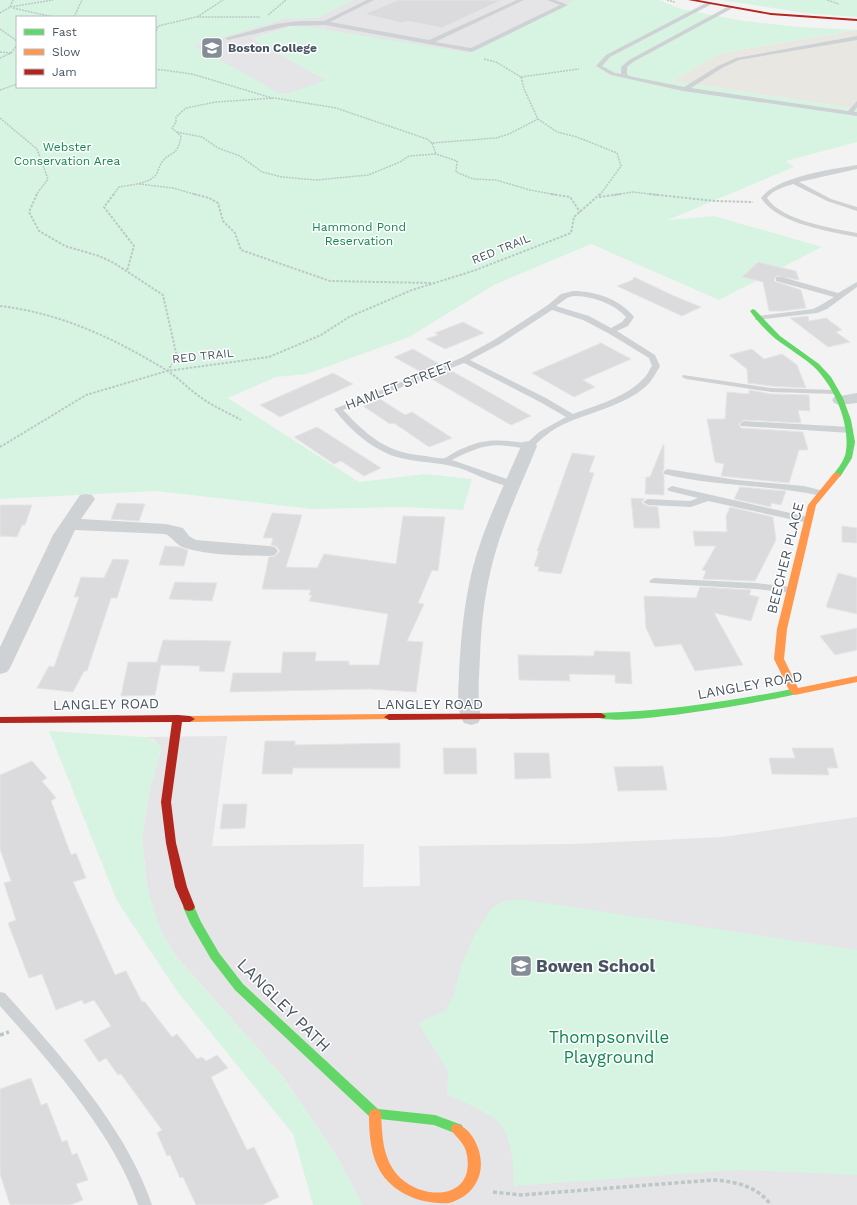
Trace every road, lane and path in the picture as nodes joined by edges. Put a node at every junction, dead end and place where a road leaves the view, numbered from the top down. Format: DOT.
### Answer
graph roads {
  1 [pos="13,0"];
  2 [pos="54,0"];
  3 [pos="82,0"];
  4 [pos="223,0"];
  5 [pos="286,0"];
  6 [pos="371,0"];
  7 [pos="522,0"];
  8 [pos="550,0"];
  9 [pos="690,0"];
  10 [pos="708,4"];
  11 [pos="10,7"];
  12 [pos="729,8"];
  13 [pos="0,13"];
  14 [pos="49,16"];
  15 [pos="74,16"];
  16 [pos="196,17"];
  17 [pos="857,20"];
  18 [pos="325,23"];
  19 [pos="0,29"];
  20 [pos="156,31"];
  21 [pos="228,38"];
  22 [pos="857,38"];
  23 [pos="16,39"];
  24 [pos="430,42"];
  25 [pos="16,46"];
  26 [pos="472,50"];
  27 [pos="0,52"];
  28 [pos="11,53"];
  29 [pos="0,58"];
  30 [pos="156,69"];
  31 [pos="580,69"];
  32 [pos="521,77"];
  33 [pos="628,77"];
  34 [pos="16,84"];
  35 [pos="686,89"];
  36 [pos="0,90"];
  37 [pos="275,98"];
  38 [pos="857,103"];
  39 [pos="849,114"];
  40 [pos="857,115"];
  41 [pos="0,118"];
  42 [pos="538,119"];
  43 [pos="176,132"];
  44 [pos="432,143"];
  45 [pos="436,154"];
  46 [pos="854,168"];
  47 [pos="857,172"];
  48 [pos="794,182"];
  49 [pos="136,184"];
  50 [pos="598,197"];
  51 [pos="765,202"];
  52 [pos="857,209"];
  53 [pos="580,212"];
  54 [pos="857,235"];
  55 [pos="126,271"];
  56 [pos="779,279"];
  57 [pos="434,283"];
  58 [pos="857,284"];
  59 [pos="839,296"];
  60 [pos="0,306"];
  61 [pos="551,306"];
  62 [pos="755,314"];
  63 [pos="611,331"];
  64 [pos="464,360"];
  65 [pos="167,371"];
  66 [pos="686,377"];
  67 [pos="838,396"];
  68 [pos="857,398"];
  69 [pos="571,417"];
  70 [pos="241,420"];
  71 [pos="744,424"];
  72 [pos="852,425"];
  73 [pos="529,446"];
  74 [pos="0,447"];
  75 [pos="445,461"];
  76 [pos="667,472"];
  77 [pos="513,484"];
  78 [pos="672,489"];
  79 [pos="820,493"];
  80 [pos="707,498"];
  81 [pos="86,499"];
  82 [pos="648,502"];
  83 [pos="808,520"];
  84 [pos="70,524"];
  85 [pos="269,552"];
  86 [pos="654,581"];
  87 [pos="792,590"];
  88 [pos="0,668"];
  89 [pos="857,679"];
  90 [pos="795,692"];
  91 [pos="178,718"];
  92 [pos="471,718"];
  93 [pos="0,720"];
  94 [pos="0,997"];
  95 [pos="374,1114"];
  96 [pos="471,1183"];
  97 [pos="145,1205"];
  98 [pos="771,1205"];
  1 -- 11 [label="path"];
  2 -- 11 [label="path"];
  3 -- 15 [label="path"];
  4 -- 16 [label="path"];
  5 -- 16 [label="path"];
  6 -- 18 [label="lane"];
  7 -- 24 [label="lane"];
  8 -- 26 [label="lane"];
  9 -- 10 [label="street"];
  10 -- 12 [label="street"];
  10 -- 33 [label="lane"];
  11 -- 13 [label="path"];
  11 -- 14 [label="path"];
  12 -- 17 [label="street"];
  12 -- 33 [label="lane"];
  16 -- 20 [label="path"];
  18 -- 21 [label="lane"];
  18 -- 24 [label="lane"];
  19 -- 23 [label="path"];
  22 -- 35 [label="lane"];
  24 -- 26 [label="lane"];
  25 -- 28 [label="path"];
  26 -- 32 [label="path"];
  27 -- 28 [label="path"];
  28 -- 29 [label="path"];
  30 -- 37 [label="path"];
  31 -- 32 [label="path"];
  32 -- 42 [label="path"];
  33 -- 35 [label="lane"];
  34 -- 36 [label="path"];
  35 -- 39 [label="lane"];
  37 -- 43 [label="path"];
  37 -- 44 [label="path"];
  38 -- 39 [label="lane"];
  39 -- 40 [label="lane"];
  41 -- 55 [label="path, RED TRAIL"];
  42 -- 44 [label="path"];
  42 -- 50 [label="path, RED TRAIL"];
  43 -- 45 [label="path"];
  43 -- 49 [label="path"];
  44 -- 45 [label="path"];
  45 -- 53 [label="path"];
  46 -- 47 [label="lane"];
  46 -- 48 [label="lane"];
  48 -- 51 [label="lane"];
  48 -- 52 [label="lane"];
  49 -- 55 [label="path"];
  49 -- 57 [label="path"];
  50 -- 51 [label="path"];
  50 -- 53 [label="path, RED TRAIL"];
  51 -- 54 [label="lane"];
  53 -- 57 [label="path, RED TRAIL"];
  55 -- 65 [label="path, RED TRAIL"];
  56 -- 59 [label="lane"];
  57 -- 65 [label="path, RED TRAIL"];
  58 -- 59 [label="lane"];
  59 -- 62 [label="lane"];
  60 -- 65 [label="path"];
  61 -- 63 [label="lane"];
  61 -- 63 [label="lane, HAMLET STREET"];
  61 -- 64 [label="lane, HAMLET STREET"];
  62 -- 67 [label="street, BEECHER PLACE"];
  63 -- 69 [label="lane"];
  64 -- 69 [label="lane, HAMLET STREET"];
  64 -- 75 [label="lane, HAMLET STREET"];
  65 -- 70 [label="path"];
  65 -- 74 [label="path"];
  66 -- 67 [label="lane"];
  67 -- 68 [label="street"];
  67 -- 72 [label="street, BEECHER PLACE"];
  69 -- 73 [label="lane"];
  71 -- 72 [label="lane"];
  72 -- 79 [label="street, BEECHER PLACE"];
  73 -- 75 [label="lane"];
  73 -- 77 [label="street"];
  75 -- 77 [label="lane, HAMLET STREET"];
  76 -- 79 [label="lane"];
  77 -- 92 [label="street"];
  78 -- 80 [label="lane"];
  79 -- 83 [label="street, BEECHER PLACE"];
  80 -- 82 [label="lane"];
  80 -- 83 [label="lane"];
  81 -- 84 [label="street"];
  83 -- 87 [label="street, BEECHER PLACE"];
  84 -- 85 [label="street"];
  84 -- 88 [label="street"];
  86 -- 87 [label="lane"];
  87 -- 90 [label="street, BEECHER PLACE"];
  89 -- 90 [label="street, LANGLEY ROAD"];
  90 -- 92 [label="street, LANGLEY ROAD"];
  91 -- 92 [label="street, LANGLEY ROAD"];
  91 -- 93 [label="street, LANGLEY ROAD"];
  91 -- 95 [label="street, LANGLEY PATH"];
  94 -- 97 [label="lane"];
  95 -- 96 [label="street"];
  95 -- 96 [label="street"];
  96 -- 98 [label="path"];
}
